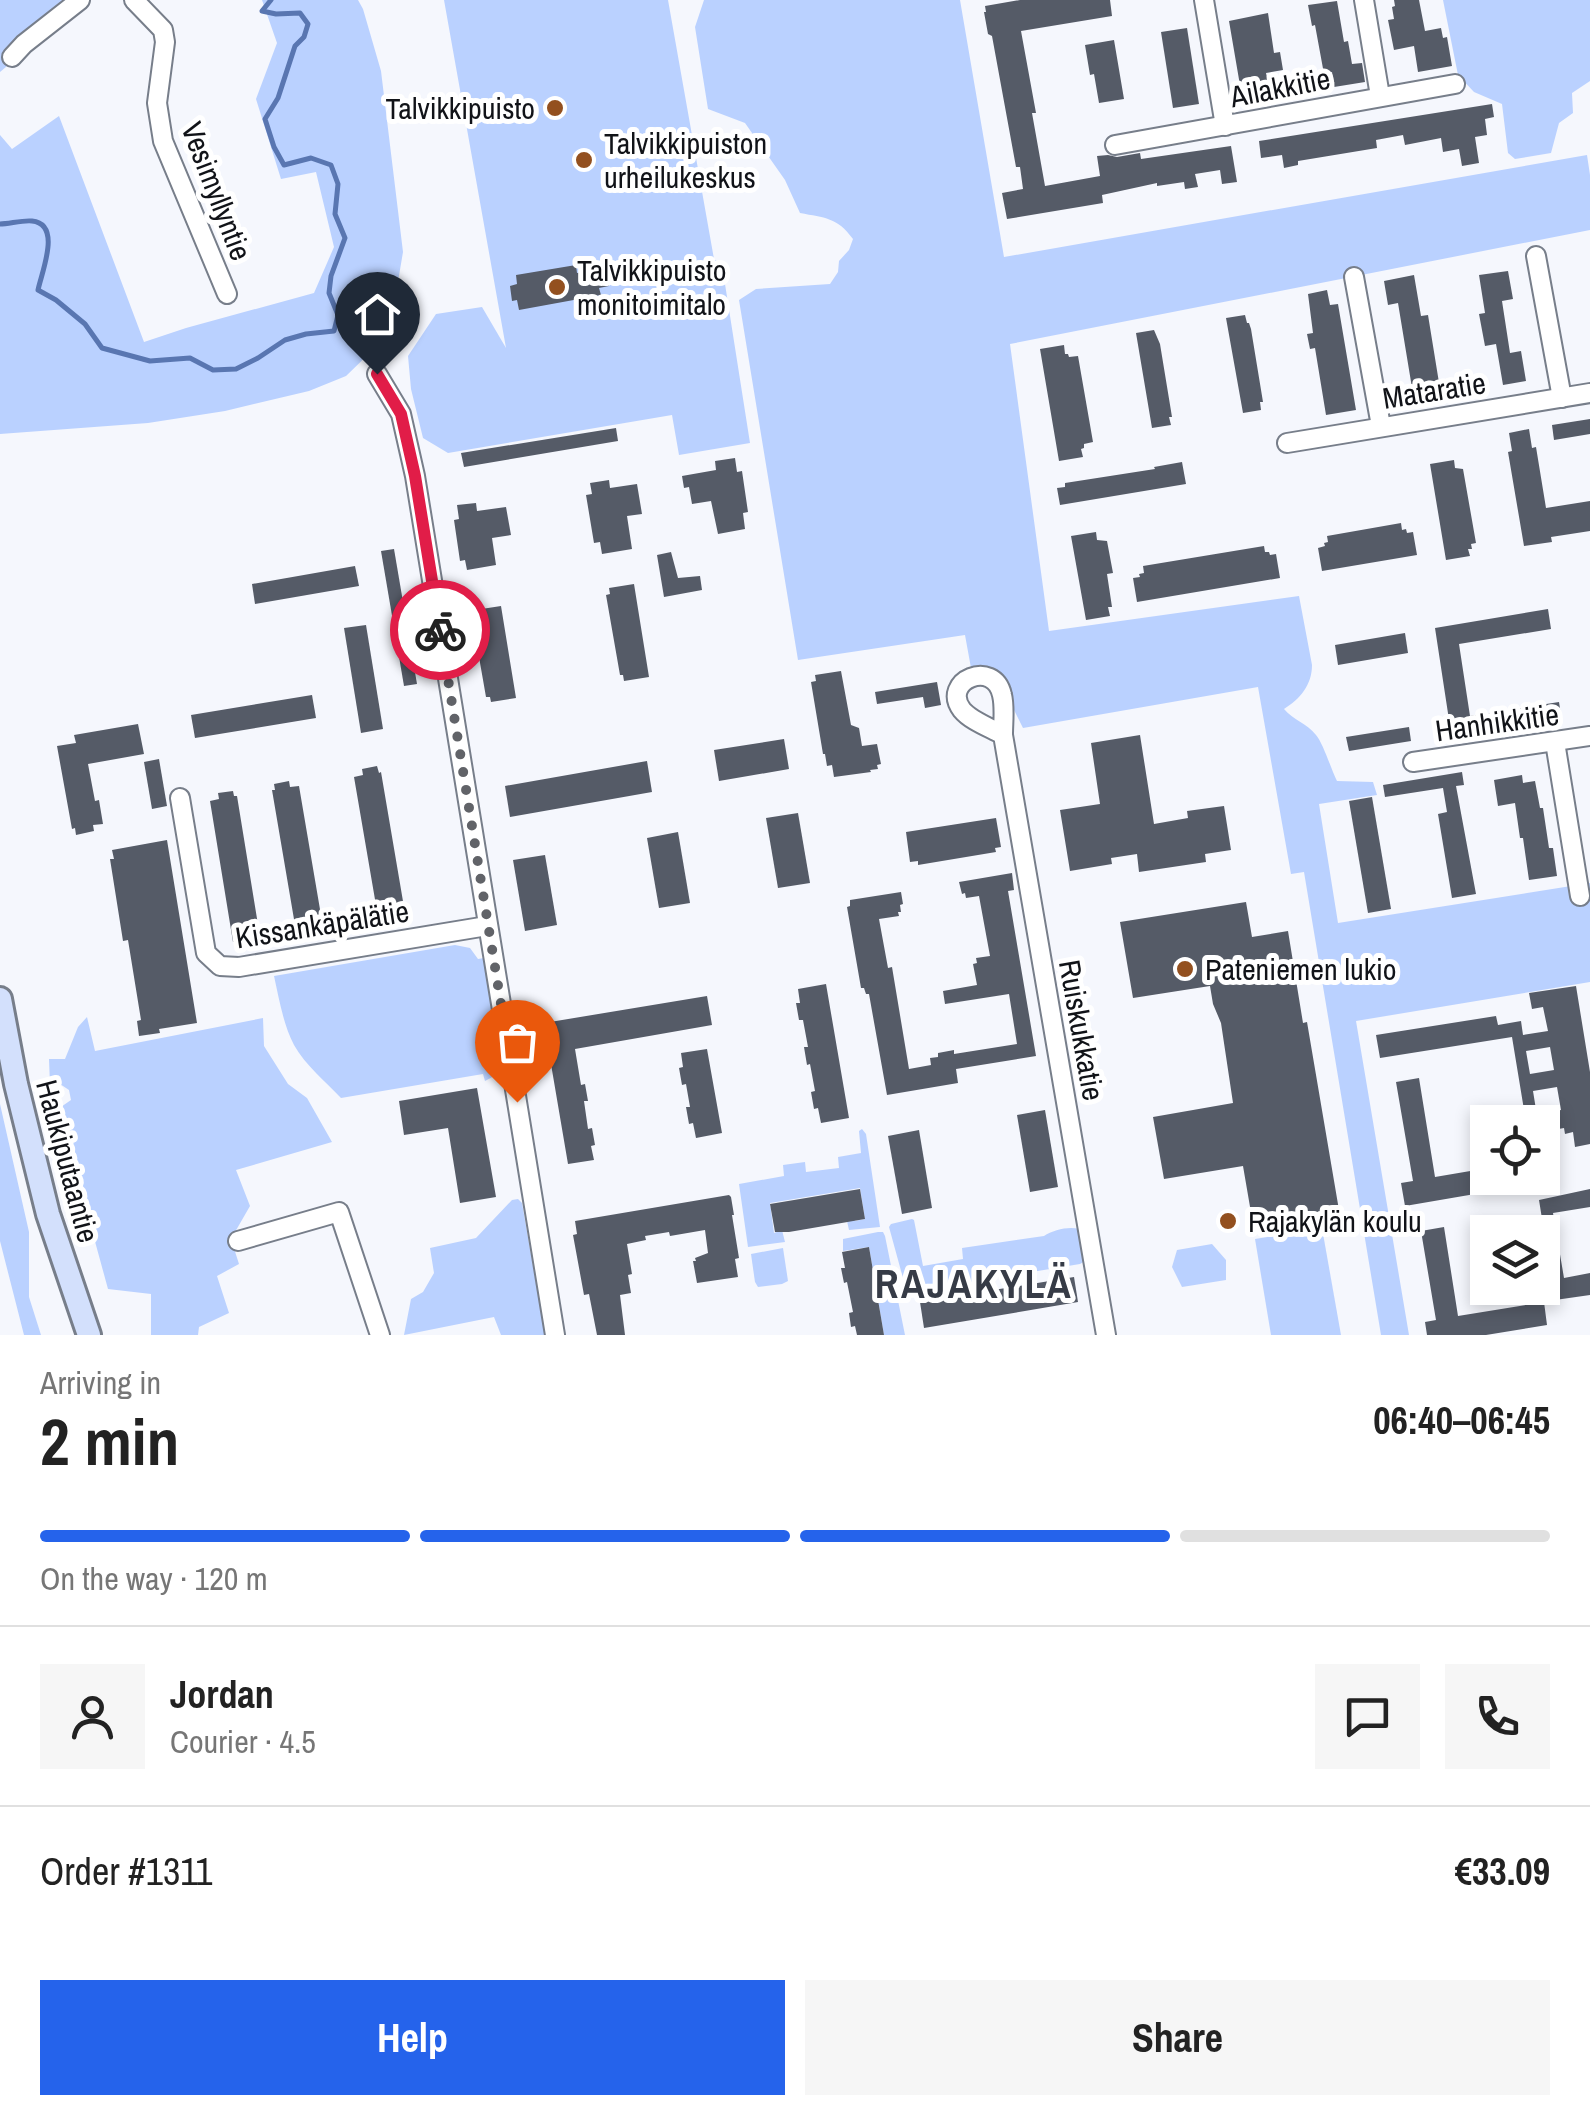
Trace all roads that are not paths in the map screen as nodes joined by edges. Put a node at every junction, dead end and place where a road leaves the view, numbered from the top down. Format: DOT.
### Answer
graph roads {
  1 [pos="80,0"];
  2 [pos="134,0"];
  3 [pos="1204,0"];
  4 [pos="1364,0"];
  5 [pos="12,57"];
  6 [pos="1455,84"];
  7 [pos="1380,96"];
  8 [pos="1225,126"];
  9 [pos="1115,145"];
  10 [pos="1536,256"];
  11 [pos="1354,277"];
  12 [pos="227,294"];
  13 [pos="377,374"];
  14 [pos="1590,393"];
  15 [pos="1562,398"];
  16 [pos="1381,426"];
  17 [pos="1287,443"];
  18 [pos="1003,735"];
  19 [pos="1590,736"];
  20 [pos="1555,742"];
  21 [pos="1413,762"];
  22 [pos="180,798"];
  23 [pos="1580,896"];
  24 [pos="487,926"];
  25 [pos="0,1000"];
  26 [pos="238,1241"];
  27 [pos="89,1335"];
  28 [pos="379,1335"];
  29 [pos="555,1335"];
  30 [pos="1106,1335"];
  1 -- 5 [label="street"];
  2 -- 12 [label="street, Vesimyllyntie"];
  3 -- 8 [label="street"];
  4 -- 7 [label="street"];
  6 -- 7 [label="street, Ailakkitie"];
  7 -- 8 [label="street, Ailakkitie"];
  8 -- 9 [label="street, Ailakkitie"];
  10 -- 15 [label="street"];
  11 -- 16 [label="street"];
  13 -- 24 [label="street"];
  14 -- 15 [label="street, Mataratie"];
  15 -- 16 [label="street, Mataratie"];
  16 -- 17 [label="street, Mataratie"];
  18 -- 30 [label="street, Ruiskukkatie"];
  19 -- 20 [label="street, Hanhikkitie"];
  20 -- 21 [label="street, Hanhikkitie"];
  20 -- 23 [label="street"];
  22 -- 24 [label="street, Kissankäpälätie"];
  24 -- 29 [label="street"];
  25 -- 27 [label="main road, Haukiputaantie"];
  26 -- 28 [label="street"];
}
